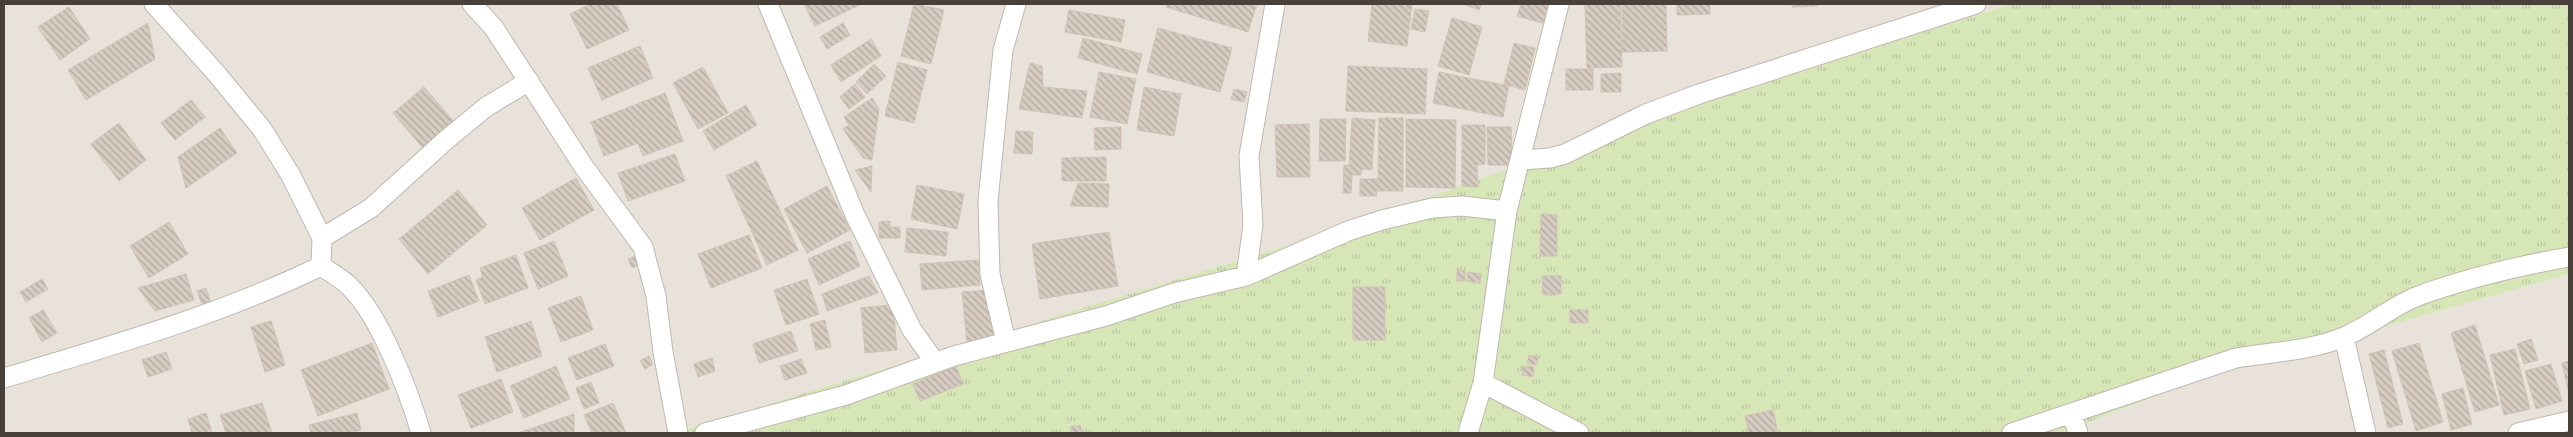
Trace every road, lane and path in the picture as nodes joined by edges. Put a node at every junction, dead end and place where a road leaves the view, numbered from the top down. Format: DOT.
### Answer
graph roads {
  1 [pos="154,4"];
  2 [pos="472,4"];
  3 [pos="768,4"];
  4 [pos="1016,4"];
  5 [pos="1275,4"];
  6 [pos="1559,4"];
  7 [pos="1976,4"];
  8 [pos="529,81"];
  9 [pos="1521,160"];
  10 [pos="1507,211"];
  11 [pos="322,238"];
  12 [pos="2569,257"];
  13 [pos="320,266"];
  14 [pos="1246,276"];
  15 [pos="2344,337"];
  16 [pos="1006,342"];
  17 [pos="935,362"];
  18 [pos="4,378"];
  19 [pos="1483,383"];
  20 [pos="2072,414"];
  21 [pos="2569,422"];
  22 [pos="421,433"];
  23 [pos="678,433"];
  24 [pos="705,433"];
  25 [pos="1468,433"];
  26 [pos="1579,433"];
  27 [pos="2012,433"];
  28 [pos="2078,433"];
  29 [pos="2366,433"];
  30 [pos="2518,433"];
  1 -- 11 [label="street"];
  2 -- 8 [label="street"];
  3 -- 17 [label="street"];
  4 -- 16 [label="street"];
  5 -- 14 [label="street"];
  6 -- 9 [label="street"];
  7 -- 9 [label="street"];
  8 -- 11 [label="street"];
  8 -- 23 [label="street"];
  9 -- 10 [label="street"];
  10 -- 14 [label="street"];
  10 -- 19 [label="street"];
  11 -- 13 [label="street"];
  12 -- 15 [label="street"];
  13 -- 18 [label="street"];
  13 -- 22 [label="street"];
  14 -- 16 [label="street"];
  15 -- 20 [label="street"];
  15 -- 29 [label="street"];
  16 -- 17 [label="street"];
  17 -- 24 [label="street"];
  19 -- 25 [label="street"];
  19 -- 26 [label="street"];
  20 -- 27 [label="street"];
  20 -- 28 [label="street"];
  21 -- 30 [label="street"];
}
